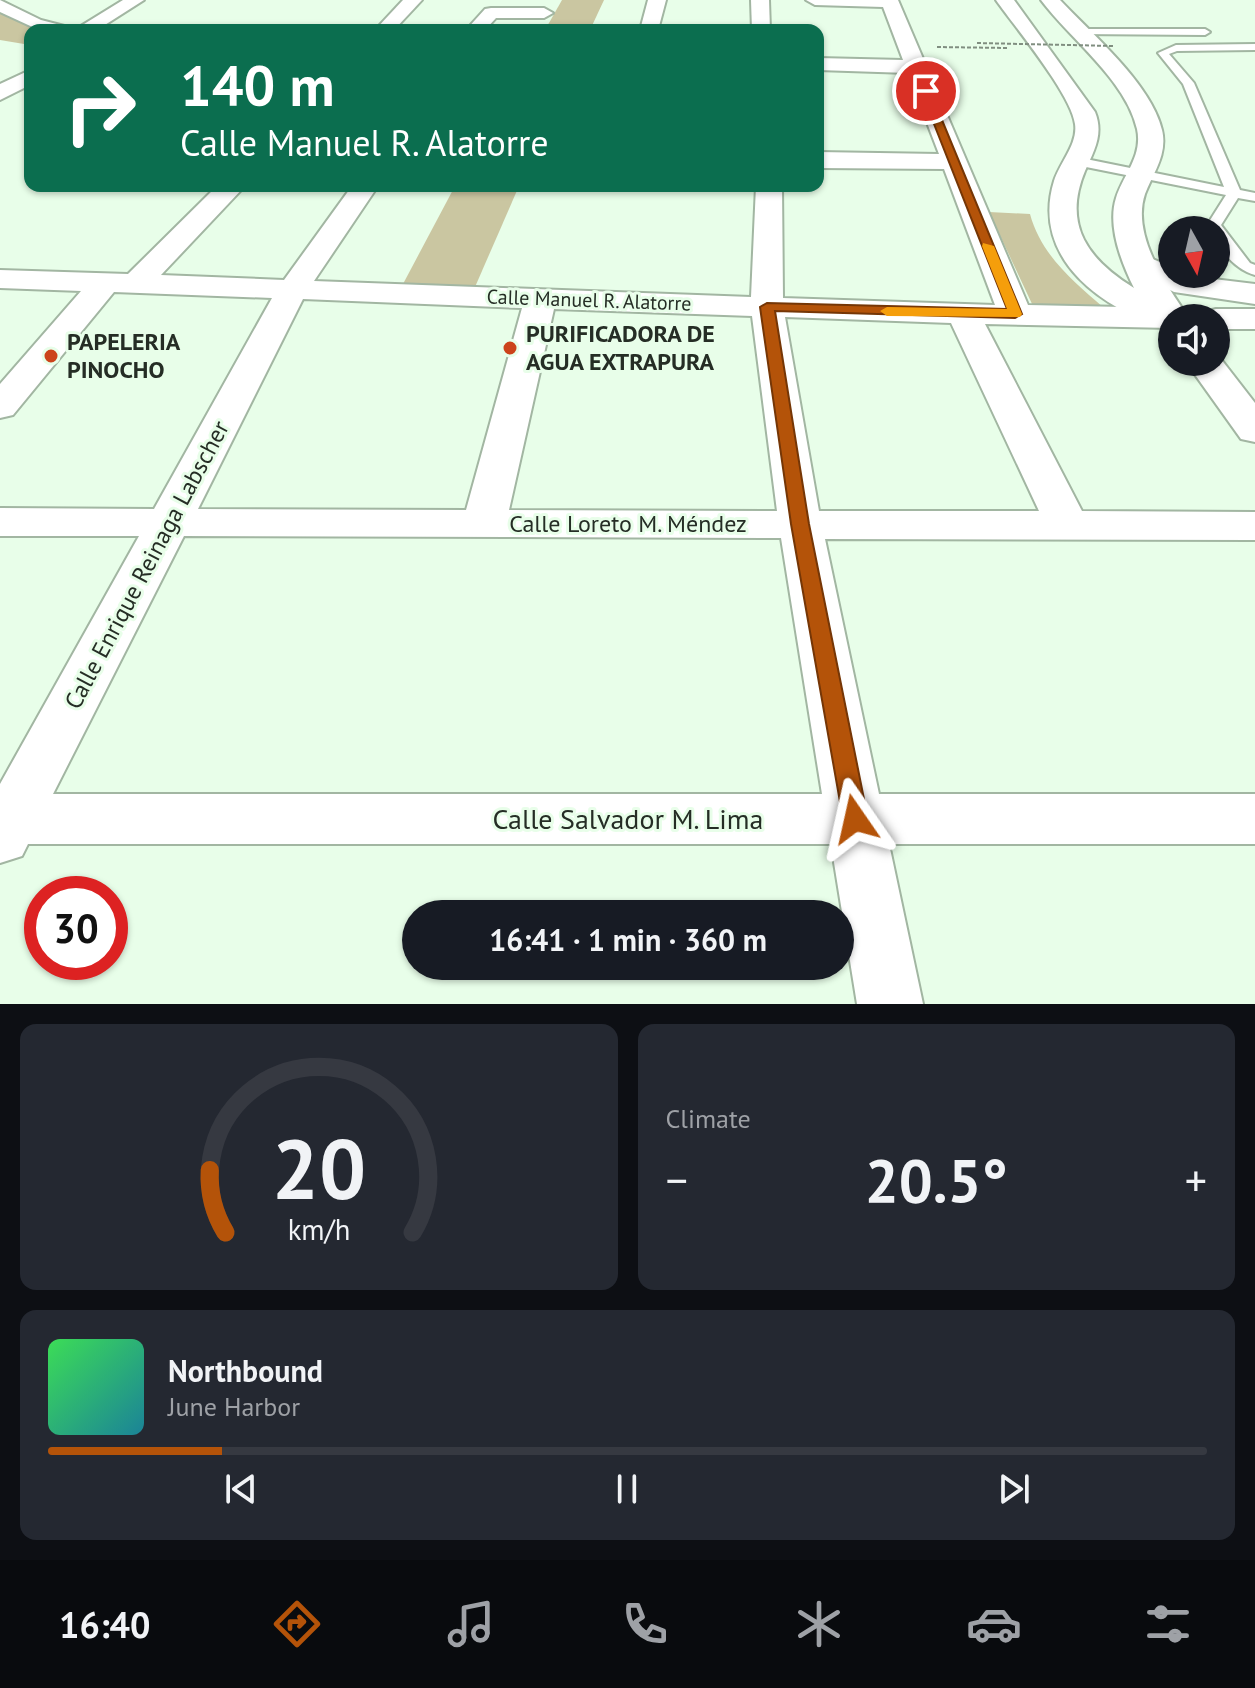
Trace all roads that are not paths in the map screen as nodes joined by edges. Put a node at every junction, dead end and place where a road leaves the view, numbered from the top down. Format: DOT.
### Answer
graph roads {
  1 [pos="135,0"];
  2 [pos="158,0"];
  3 [pos="413,0"];
  4 [pos="657,0"];
  5 [pos="760,0"];
  6 [pos="815,0"];
  7 [pos="1005,0"];
  8 [pos="1050,0"];
  9 [pos="890,1"];
  10 [pos="0,5"];
  11 [pos="550,6"];
  12 [pos="36,24"];
  13 [pos="94,24"];
  14 [pos="120,24"];
  15 [pos="390,24"];
  16 [pos="481,24"];
  17 [pos="538,24"];
  18 [pos="651,24"];
  19 [pos="761,24"];
  20 [pos="1078,32"];
  21 [pos="1224,32"];
  22 [pos="1255,47"];
  23 [pos="912,57"];
  24 [pos="824,64"];
  25 [pos="24,79"];
  26 [pos="0,93"];
  27 [pos="824,160"];
  28 [pos="1076,161"];
  29 [pos="954,162"];
  30 [pos="1143,174"];
  31 [pos="225,192"];
  32 [pos="361,192"];
  33 [pos="769,192"];
  34 [pos="1234,193"];
  35 [pos="1255,197"];
  36 [pos="1138,262"];
  37 [pos="1255,270"];
  38 [pos="0,279"];
  39 [pos="121,283"];
  40 [pos="293,289"];
  41 [pos="1255,294"];
  42 [pos="540,299"];
  43 [pos="1162,304"];
  44 [pos="767,307"];
  45 [pos="1158,312"];
  46 [pos="963,314"];
  47 [pos="1015,314"];
  48 [pos="1158,318"];
  49 [pos="1230,319"];
  50 [pos="1255,319"];
  51 [pos="1214,376"];
  52 [pos="0,407"];
  53 [pos="1255,430"];
  54 [pos="0,522"];
  55 [pos="171,522"];
  56 [pos="484,523"];
  57 [pos="800,524"];
  58 [pos="1067,525"];
  59 [pos="1255,526"];
  60 [pos="855,819"];
  61 [pos="1255,819"];
  62 [pos="4,825"];
  63 [pos="890,1004"];
  1 -- 13 [label="street"];
  2 -- 14 [label="street"];
  3 -- 15 [label="street"];
  4 -- 18 [label="street"];
  5 -- 19 [label="street"];
  6 -- 9 [label="street"];
  7 -- 28 [label="main road"];
  8 -- 20 [label="main road"];
  9 -- 23 [label="street"];
  10 -- 12 [label="street"];
  11 -- 16 [label="street"];
  11 -- 17 [label="street"];
  20 -- 21 [label="lane"];
  20 -- 30 [label="main road"];
  22 -- 34 [label="lane"];
  23 -- 24 [label="street"];
  23 -- 29 [label="street"];
  25 -- 26 [label="street"];
  27 -- 29 [label="street"];
  28 -- 30 [label="lane"];
  28 -- 45 [label="main road"];
  29 -- 47 [label="street"];
  30 -- 34 [label="lane"];
  30 -- 36 [label="main road"];
  31 -- 39 [label="street"];
  32 -- 40 [label="street, Calle Enrique Reinaga Labscher"];
  33 -- 44 [label="street"];
  34 -- 35 [label="lane"];
  34 -- 37 [label="lane"];
  36 -- 41 [label="street"];
  36 -- 43 [label="main road"];
  38 -- 39 [label="street, Calle Manuel R. Alatorre"];
  39 -- 40 [label="street, Calle Manuel R. Alatorre"];
  39 -- 52 [label="street"];
  40 -- 42 [label="street, Calle Manuel R. Alatorre"];
  40 -- 55 [label="street, Calle Enrique Reinaga Labscher"];
  42 -- 44 [label="street, Calle Manuel R. Alatorre"];
  42 -- 56 [label="street"];
  44 -- 46 [label="street, Calle Manuel R. Alatorre"];
  44 -- 57 [label="street"];
  46 -- 47 [label="street, Calle Manuel R. Alatorre"];
  46 -- 58 [label="street"];
  47 -- 48 [label="street, Calle Manuel R. Alatorre"];
  49 -- 50 [label="main road"];
  51 -- 53 [label="main road"];
  54 -- 55 [label="street, Calle Loreto M. Méndez"];
  55 -- 56 [label="street, Calle Loreto M. Méndez"];
  55 -- 62 [label="street, Calle Enrique Reinaga Labscher"];
  56 -- 57 [label="street, Calle Loreto M. Méndez"];
  57 -- 58 [label="street, Calle Loreto M. Méndez"];
  57 -- 60 [label="street"];
  58 -- 59 [label="street, Calle Loreto M. Méndez"];
  60 -- 61 [label="street, Calle Salvador M. Lima"];
  60 -- 62 [label="street, Calle Salvador M. Lima"];
  60 -- 63 [label="street"];
}
